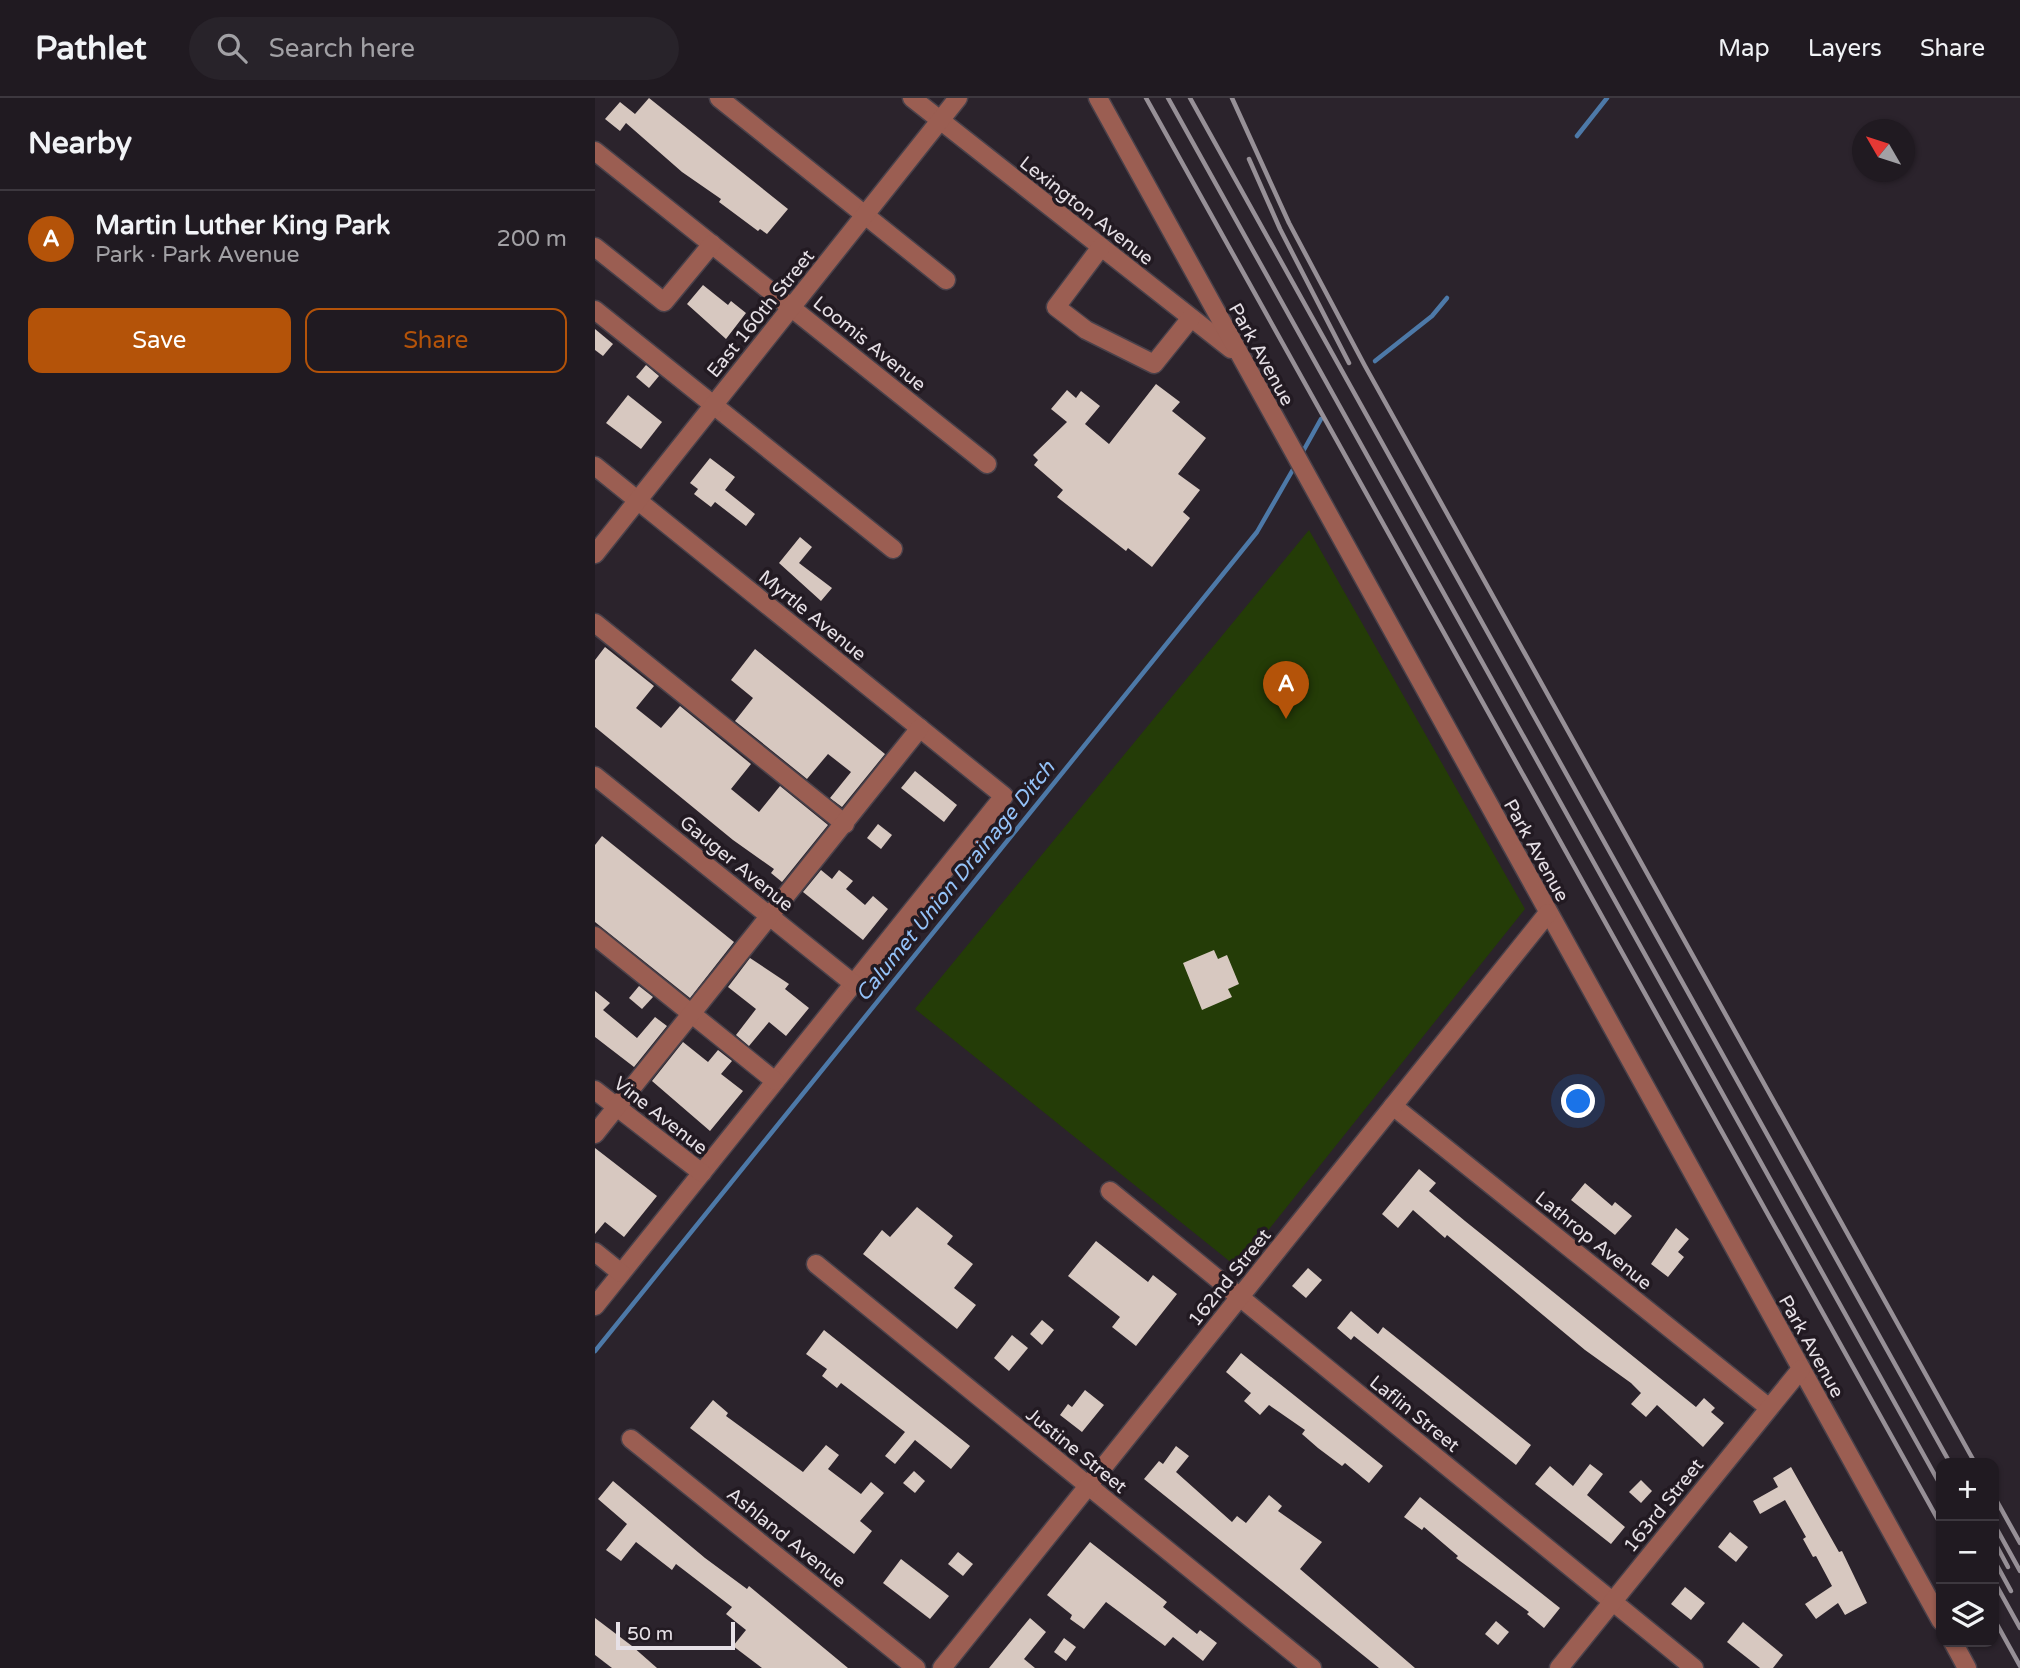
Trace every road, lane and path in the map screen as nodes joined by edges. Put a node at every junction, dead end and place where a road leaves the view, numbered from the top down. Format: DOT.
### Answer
graph roads {
  1 [pos="719,98"];
  2 [pos="912,98"];
  3 [pos="958,98"];
  4 [pos="1098,98"];
  5 [pos="940,121"];
  6 [pos="595,151"];
  7 [pos="865,215"];
  8 [pos="712,244"];
  9 [pos="595,247"];
  10 [pos="1101,247"];
  11 [pos="946,280"];
  12 [pos="792,306"];
  13 [pos="595,310"];
  14 [pos="1191,318"];
  15 [pos="1237,354"];
  16 [pos="713,405"];
  17 [pos="987,464"];
  18 [pos="595,466"];
  19 [pos="638,500"];
  20 [pos="893,549"];
  21 [pos="595,554"];
  22 [pos="595,623"];
  23 [pos="921,728"];
  24 [pos="595,776"];
  25 [pos="845,824"];
  26 [pos="1548,913"];
  27 [pos="770,917"];
  28 [pos="595,936"];
  29 [pos="854,984"];
  30 [pos="692,1014"];
  31 [pos="775,1081"];
  32 [pos="595,1090"];
  33 [pos="1393,1106"];
  34 [pos="616,1107"];
  35 [pos="595,1134"];
  36 [pos="702,1173"];
  37 [pos="1110,1191"];
  38 [pos="595,1252"];
  39 [pos="816,1264"];
  40 [pos="621,1273"];
  41 [pos="1240,1297"];
  42 [pos="595,1306"];
  43 [pos="1801,1369"];
  44 [pos="1768,1407"];
  45 [pos="631,1439"];
  46 [pos="1088,1486"];
  47 [pos="1612,1601"];
  48 [pos="1936,1612"];
  49 [pos="1956,1647"];
  50 [pos="916,1668"];
  51 [pos="942,1668"];
  52 [pos="1313,1668"];
  53 [pos="1559,1668"];
  54 [pos="1694,1668"];
  55 [pos="1967,1668"];
  1 -- 7 [label="street"];
  2 -- 5 [label="street, Lexington Avenue"];
  3 -- 5 [label="street, East 160th Street"];
  4 -- 15 [label="street, Park Avenue"];
  5 -- 7 [label="street, East 160th Street"];
  5 -- 10 [label="street, Lexington Avenue"];
  6 -- 8 [label="street, Loomis Avenue"];
  7 -- 11 [label="street"];
  7 -- 12 [label="street, East 160th Street"];
  8 -- 9 [label="street"];
  8 -- 12 [label="street, Loomis Avenue"];
  10 -- 14 [label="street, Lexington Avenue"];
  10 -- 14 [label="street"];
  12 -- 16 [label="street, East 160th Street"];
  12 -- 17 [label="street, Loomis Avenue"];
  13 -- 16 [label="street"];
  14 -- 15 [label="street, Lexington Avenue"];
  15 -- 26 [label="street, Park Avenue"];
  16 -- 19 [label="street, East 160th Street"];
  16 -- 20 [label="street"];
  18 -- 19 [label="street, Myrtle Avenue"];
  19 -- 21 [label="street, East 160th Street"];
  19 -- 23 [label="street, Myrtle Avenue"];
  22 -- 25 [label="street"];
  23 -- 25 [label="street"];
  23 -- 29 [label="street, Myrtle Avenue"];
  24 -- 27 [label="street, Gauger Avenue"];
  25 -- 27 [label="street"];
  26 -- 33 [label="street, 162nd Street"];
  26 -- 43 [label="street, Park Avenue"];
  27 -- 29 [label="street, Gauger Avenue"];
  27 -- 30 [label="street"];
  28 -- 30 [label="street"];
  29 -- 31 [label="street"];
  30 -- 31 [label="street"];
  30 -- 34 [label="street"];
  31 -- 36 [label="street"];
  32 -- 34 [label="street, Vine Avenue"];
  33 -- 41 [label="street, 162nd Street"];
  33 -- 44 [label="street, Lathrop Avenue"];
  34 -- 35 [label="street"];
  34 -- 36 [label="street, Vine Avenue"];
  36 -- 40 [label="street"];
  37 -- 41 [label="street, Laflin Street"];
  38 -- 40 [label="street"];
  39 -- 46 [label="street, Justine Street"];
  40 -- 42 [label="street"];
  41 -- 46 [label="street, 162nd Street"];
  41 -- 47 [label="street, Laflin Street"];
  43 -- 44 [label="street, 163rd Street"];
  43 -- 48 [label="street, Park Avenue"];
  44 -- 47 [label="street, 163rd Street"];
  45 -- 50 [label="street, Ashland Avenue"];
  46 -- 51 [label="street, 162nd Street"];
  46 -- 52 [label="street, Justine Street"];
  47 -- 53 [label="street, 163rd Street"];
  47 -- 54 [label="street, Laflin Street"];
  49 -- 55 [label="street"];
}
